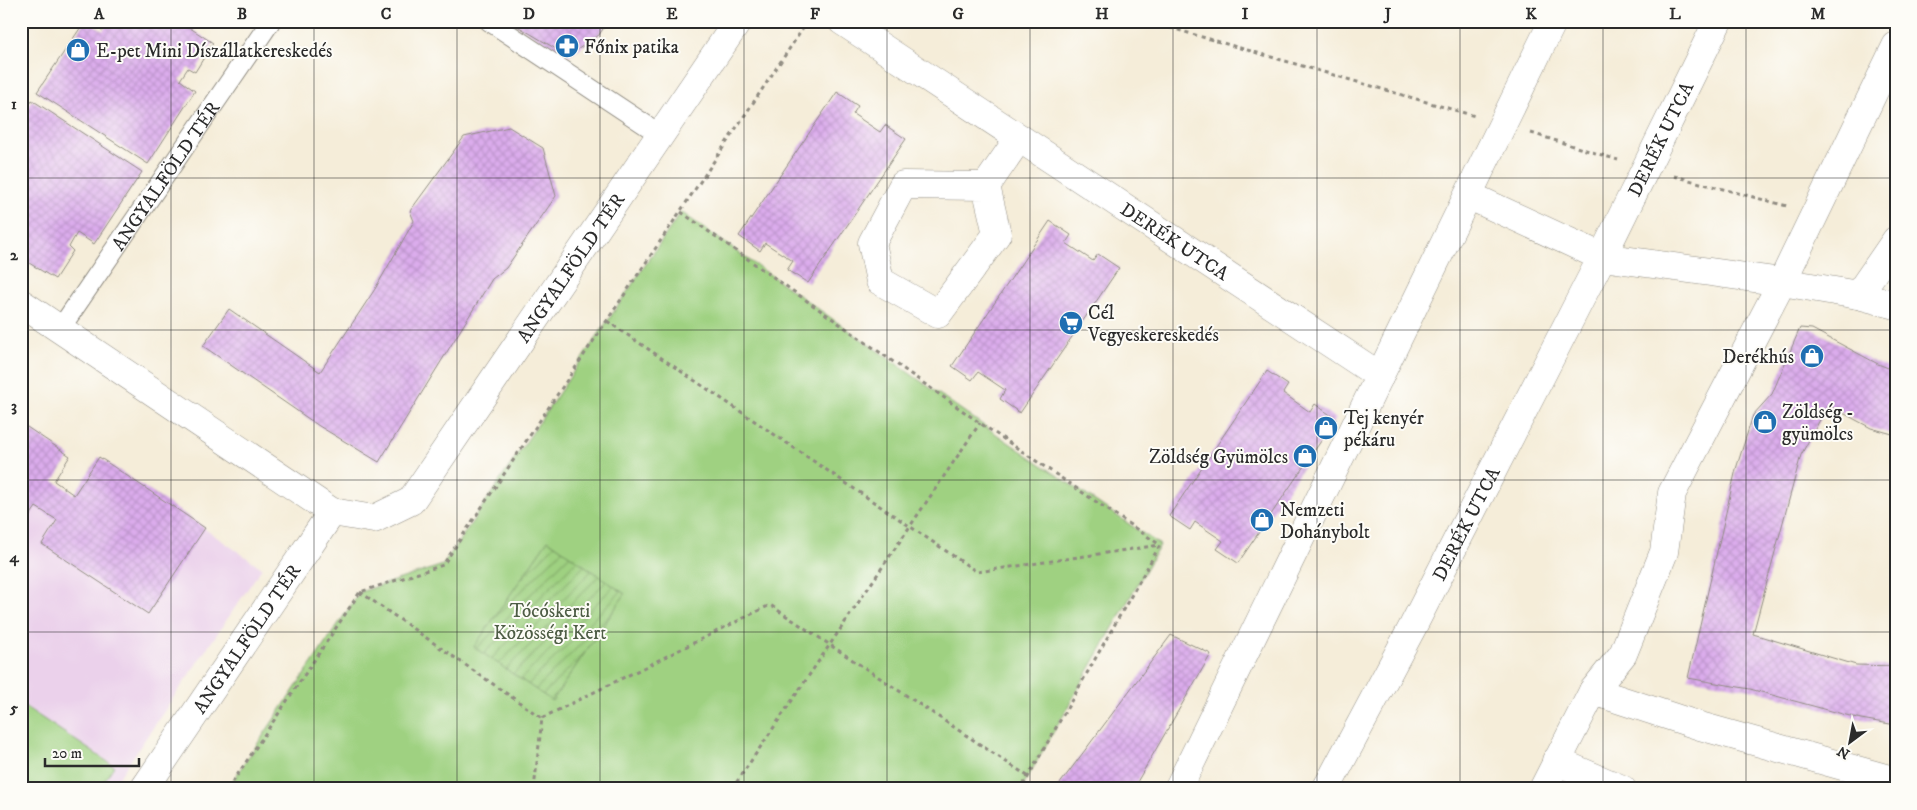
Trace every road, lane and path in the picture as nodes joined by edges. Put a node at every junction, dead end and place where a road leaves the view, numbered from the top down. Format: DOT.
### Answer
graph roads {
  1 [pos="271,21"];
  2 [pos="489,21"];
  3 [pos="738,21"];
  4 [pos="808,21"];
  5 [pos="842,21"];
  6 [pos="1553,21"];
  7 [pos="1718,21"];
  8 [pos="1896,46"];
  9 [pos="661,135"];
  10 [pos="1019,138"];
  11 [pos="986,186"];
  12 [pos="1470,196"];
  13 [pos="681,212"];
  14 [pos="1896,240"];
  15 [pos="1602,257"];
  16 [pos="1782,282"];
  17 [pos="1858,295"];
  18 [pos="21,303"];
  19 [pos="1896,305"];
  20 [pos="607,320"];
  21 [pos="60,329"];
  22 [pos="1380,376"];
  23 [pos="980,423"];
  24 [pos="332,512"];
  25 [pos="909,526"];
  26 [pos="1160,545"];
  27 [pos="360,592"];
  28 [pos="829,644"];
  29 [pos="1594,691"];
  30 [pos="542,718"];
  31 [pos="1556,761"];
  32 [pos="1029,777"];
  33 [pos="1896,781"];
  34 [pos="144,789"];
  35 [pos="228,789"];
  36 [pos="534,789"];
  37 [pos="732,789"];
  38 [pos="1022,789"];
  39 [pos="1178,789"];
  40 [pos="1326,789"];
  41 [pos="1543,789"];
  42 [pos="1622,789"];
  1 -- 21 [label="lane, ANGYALFÖLD TÉR"];
  2 -- 9 [label="lane"];
  3 -- 9 [label="street"];
  4 -- 13 [label="path"];
  5 -- 10 [label="street, DERÉK UTCA"];
  6 -- 12 [label="street"];
  7 -- 15 [label="street, DERÉK UTCA"];
  8 -- 16 [label="street"];
  9 -- 24 [label="street, ANGYALFÖLD TÉR"];
  10 -- 11 [label="street"];
  10 -- 22 [label="street, DERÉK UTCA"];
  11 -- 11 [label="street"];
  12 -- 15 [label="street"];
  12 -- 22 [label="street"];
  13 -- 20 [label="path"];
  13 -- 23 [label="path"];
  14 -- 17 [label="street"];
  15 -- 16 [label="street"];
  15 -- 40 [label="street, DERÉK UTCA"];
  16 -- 17 [label="street"];
  16 -- 29 [label="street"];
  17 -- 19 [label="street"];
  18 -- 21 [label="street, ANGYALFÖLD TÉR"];
  20 -- 25 [label="path"];
  20 -- 27 [label="path"];
  21 -- 24 [label="street, ANGYALFÖLD TÉR"];
  22 -- 39 [label="street"];
  23 -- 25 [label="path"];
  23 -- 26 [label="path"];
  24 -- 34 [label="street, ANGYALFÖLD TÉR"];
  25 -- 26 [label="path"];
  25 -- 28 [label="path"];
  26 -- 32 [label="path"];
  27 -- 30 [label="path"];
  27 -- 35 [label="path"];
  28 -- 30 [label="path"];
  28 -- 32 [label="path"];
  28 -- 37 [label="path"];
  29 -- 31 [label="street"];
  29 -- 33 [label="street"];
  30 -- 36 [label="path"];
  31 -- 41 [label="street"];
  31 -- 42 [label="street"];
  32 -- 38 [label="path"];
}
